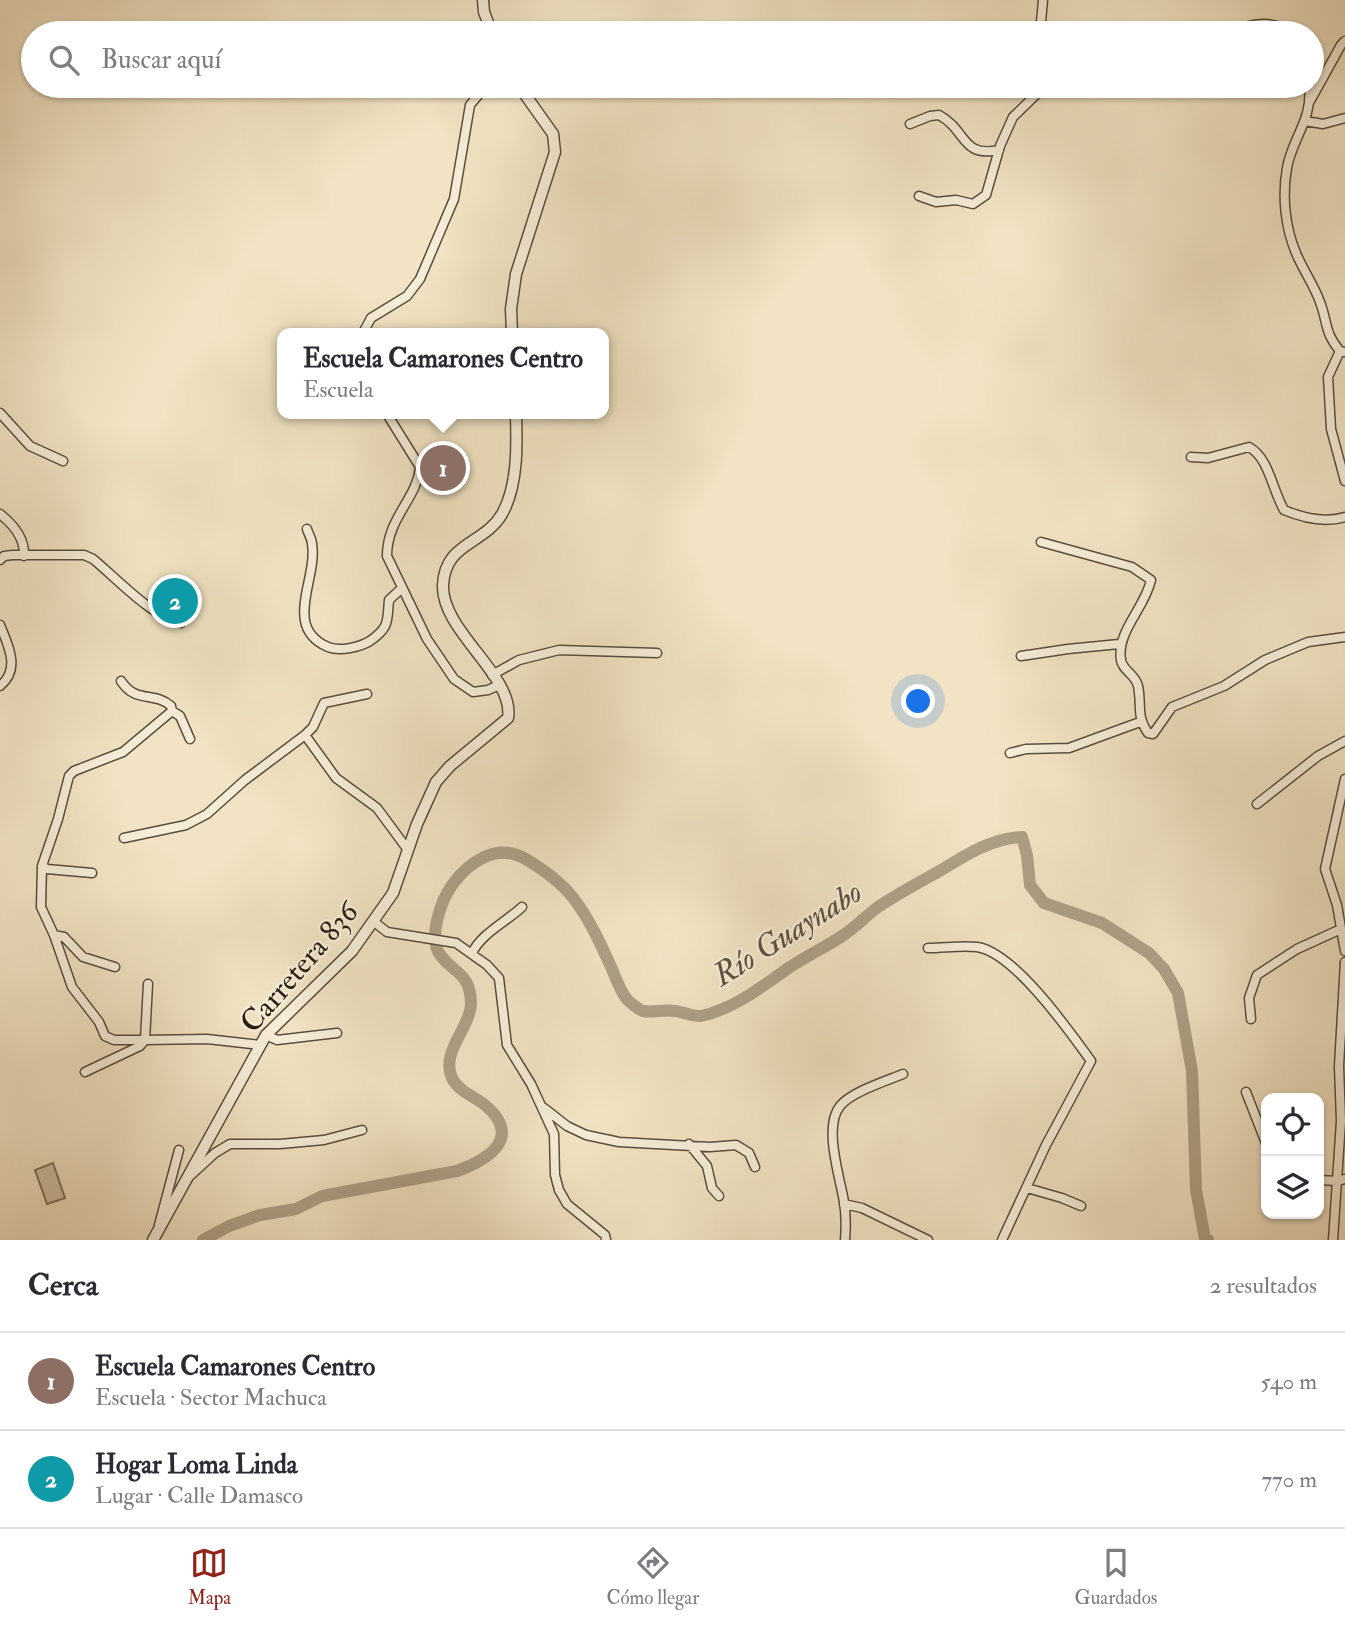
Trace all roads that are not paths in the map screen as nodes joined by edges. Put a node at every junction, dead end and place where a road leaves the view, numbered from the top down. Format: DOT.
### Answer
graph roads {
  1 [pos="483,0"];
  2 [pos="1042,0"];
  3 [pos="487,21"];
  4 [pos="1041,21"];
  5 [pos="1345,41"];
  6 [pos="1324,75"];
  7 [pos="476,98"];
  8 [pos="528,98"];
  9 [pos="1033,98"];
  10 [pos="1310,100"];
  11 [pos="1345,118"];
  12 [pos="1305,121"];
  13 [pos="910,124"];
  14 [pos="999,150"];
  15 [pos="919,196"];
  16 [pos="365,328"];
  17 [pos="512,328"];
  18 [pos="1343,352"];
  19 [pos="0,413"];
  20 [pos="390,419"];
  21 [pos="516,419"];
  22 [pos="1191,457"];
  23 [pos="62,461"];
  24 [pos="1345,481"];
  25 [pos="0,514"];
  26 [pos="1345,517"];
  27 [pos="306,528"];
  28 [pos="1041,542"];
  29 [pos="24,556"];
  30 [pos="0,560"];
  31 [pos="402,588"];
  32 [pos="181,623"];
  33 [pos="0,625"];
  34 [pos="1345,637"];
  35 [pos="1119,644"];
  36 [pos="657,653"];
  37 [pos="1021,656"];
  38 [pos="492,675"];
  39 [pos="121,681"];
  40 [pos="499,685"];
  41 [pos="0,686"];
  42 [pos="367,694"];
  43 [pos="173,711"];
  44 [pos="1140,722"];
  45 [pos="305,735"];
  46 [pos="190,740"];
  47 [pos="1345,741"];
  48 [pos="1010,753"];
  49 [pos="1345,779"];
  50 [pos="1257,804"];
  51 [pos="124,838"];
  52 [pos="408,850"];
  53 [pos="42,866"];
  54 [pos="92,873"];
  55 [pos="522,907"];
  56 [pos="373,921"];
  57 [pos="1341,929"];
  58 [pos="54,935"];
  59 [pos="928,948"];
  60 [pos="1345,951"];
  61 [pos="472,953"];
  62 [pos="1345,962"];
  63 [pos="115,967"];
  64 [pos="148,984"];
  65 [pos="1251,1019"];
  66 [pos="337,1034"];
  67 [pos="145,1040"];
  68 [pos="263,1040"];
  69 [pos="1342,1066"];
  70 [pos="85,1072"];
  71 [pos="903,1074"];
  72 [pos="1246,1093"];
  73 [pos="542,1106"];
  74 [pos="362,1129"];
  75 [pos="1261,1130"];
  76 [pos="689,1144"];
  77 [pos="179,1150"];
  78 [pos="755,1167"];
  79 [pos="186,1179"];
  80 [pos="1341,1180"];
  81 [pos="1027,1188"];
  82 [pos="719,1196"];
  83 [pos="844,1204"];
  84 [pos="1081,1206"];
  85 [pos="159,1228"];
  86 [pos="153,1240"];
  87 [pos="606,1240"];
  88 [pos="845,1240"];
  89 [pos="928,1240"];
  90 [pos="1002,1240"];
  91 [pos="1333,1240"];
  1 -- 3 [label="street"];
  2 -- 4 [label="street"];
  5 -- 6 [label="street"];
  7 -- 16 [label="street"];
  8 -- 17 [label="street"];
  9 -- 14 [label="street"];
  10 -- 12 [label="street"];
  11 -- 12 [label="street"];
  12 -- 18 [label="street"];
  13 -- 14 [label="street"];
  14 -- 15 [label="street"];
  18 -- 24 [label="street"];
  19 -- 23 [label="street"];
  20 -- 31 [label="street"];
  21 -- 38 [label="street, Carretera 836"];
  22 -- 26 [label="street"];
  25 -- 29 [label="street"];
  27 -- 31 [label="street"];
  28 -- 35 [label="street"];
  29 -- 30 [label="street"];
  29 -- 32 [label="street"];
  31 -- 40 [label="street"];
  33 -- 41 [label="street"];
  34 -- 44 [label="street"];
  35 -- 37 [label="street"];
  35 -- 44 [label="street"];
  36 -- 38 [label="street"];
  38 -- 40 [label="street, Carretera 836"];
  39 -- 43 [label="street"];
  40 -- 52 [label="street, Carretera 836"];
  42 -- 45 [label="street"];
  43 -- 46 [label="street"];
  43 -- 53 [label="street"];
  44 -- 48 [label="street"];
  45 -- 51 [label="street"];
  45 -- 52 [label="street"];
  47 -- 50 [label="street"];
  49 -- 57 [label="street"];
  52 -- 56 [label="street, Carretera 836"];
  53 -- 54 [label="street"];
  53 -- 58 [label="street"];
  55 -- 61 [label="street"];
  56 -- 61 [label="street"];
  56 -- 68 [label="street, Carretera 836"];
  57 -- 60 [label="street"];
  57 -- 65 [label="street"];
  58 -- 63 [label="street"];
  58 -- 67 [label="street"];
  59 -- 81 [label="street"];
  61 -- 73 [label="street"];
  62 -- 69 [label="street"];
  64 -- 67 [label="street"];
  66 -- 68 [label="street"];
  67 -- 68 [label="street"];
  67 -- 70 [label="street"];
  68 -- 79 [label="street, Carretera 836"];
  69 -- 80 [label="street"];
  71 -- 83 [label="street"];
  72 -- 75 [label="street"];
  73 -- 76 [label="street"];
  73 -- 87 [label="street"];
  74 -- 79 [label="street"];
  76 -- 78 [label="street"];
  76 -- 82 [label="street"];
  77 -- 85 [label="street"];
  79 -- 85 [label="street, Carretera 836"];
  80 -- 91 [label="street"];
  81 -- 84 [label="street"];
  81 -- 90 [label="street"];
  83 -- 88 [label="street"];
  83 -- 89 [label="street"];
  85 -- 86 [label="street, Carretera 836"];
}
